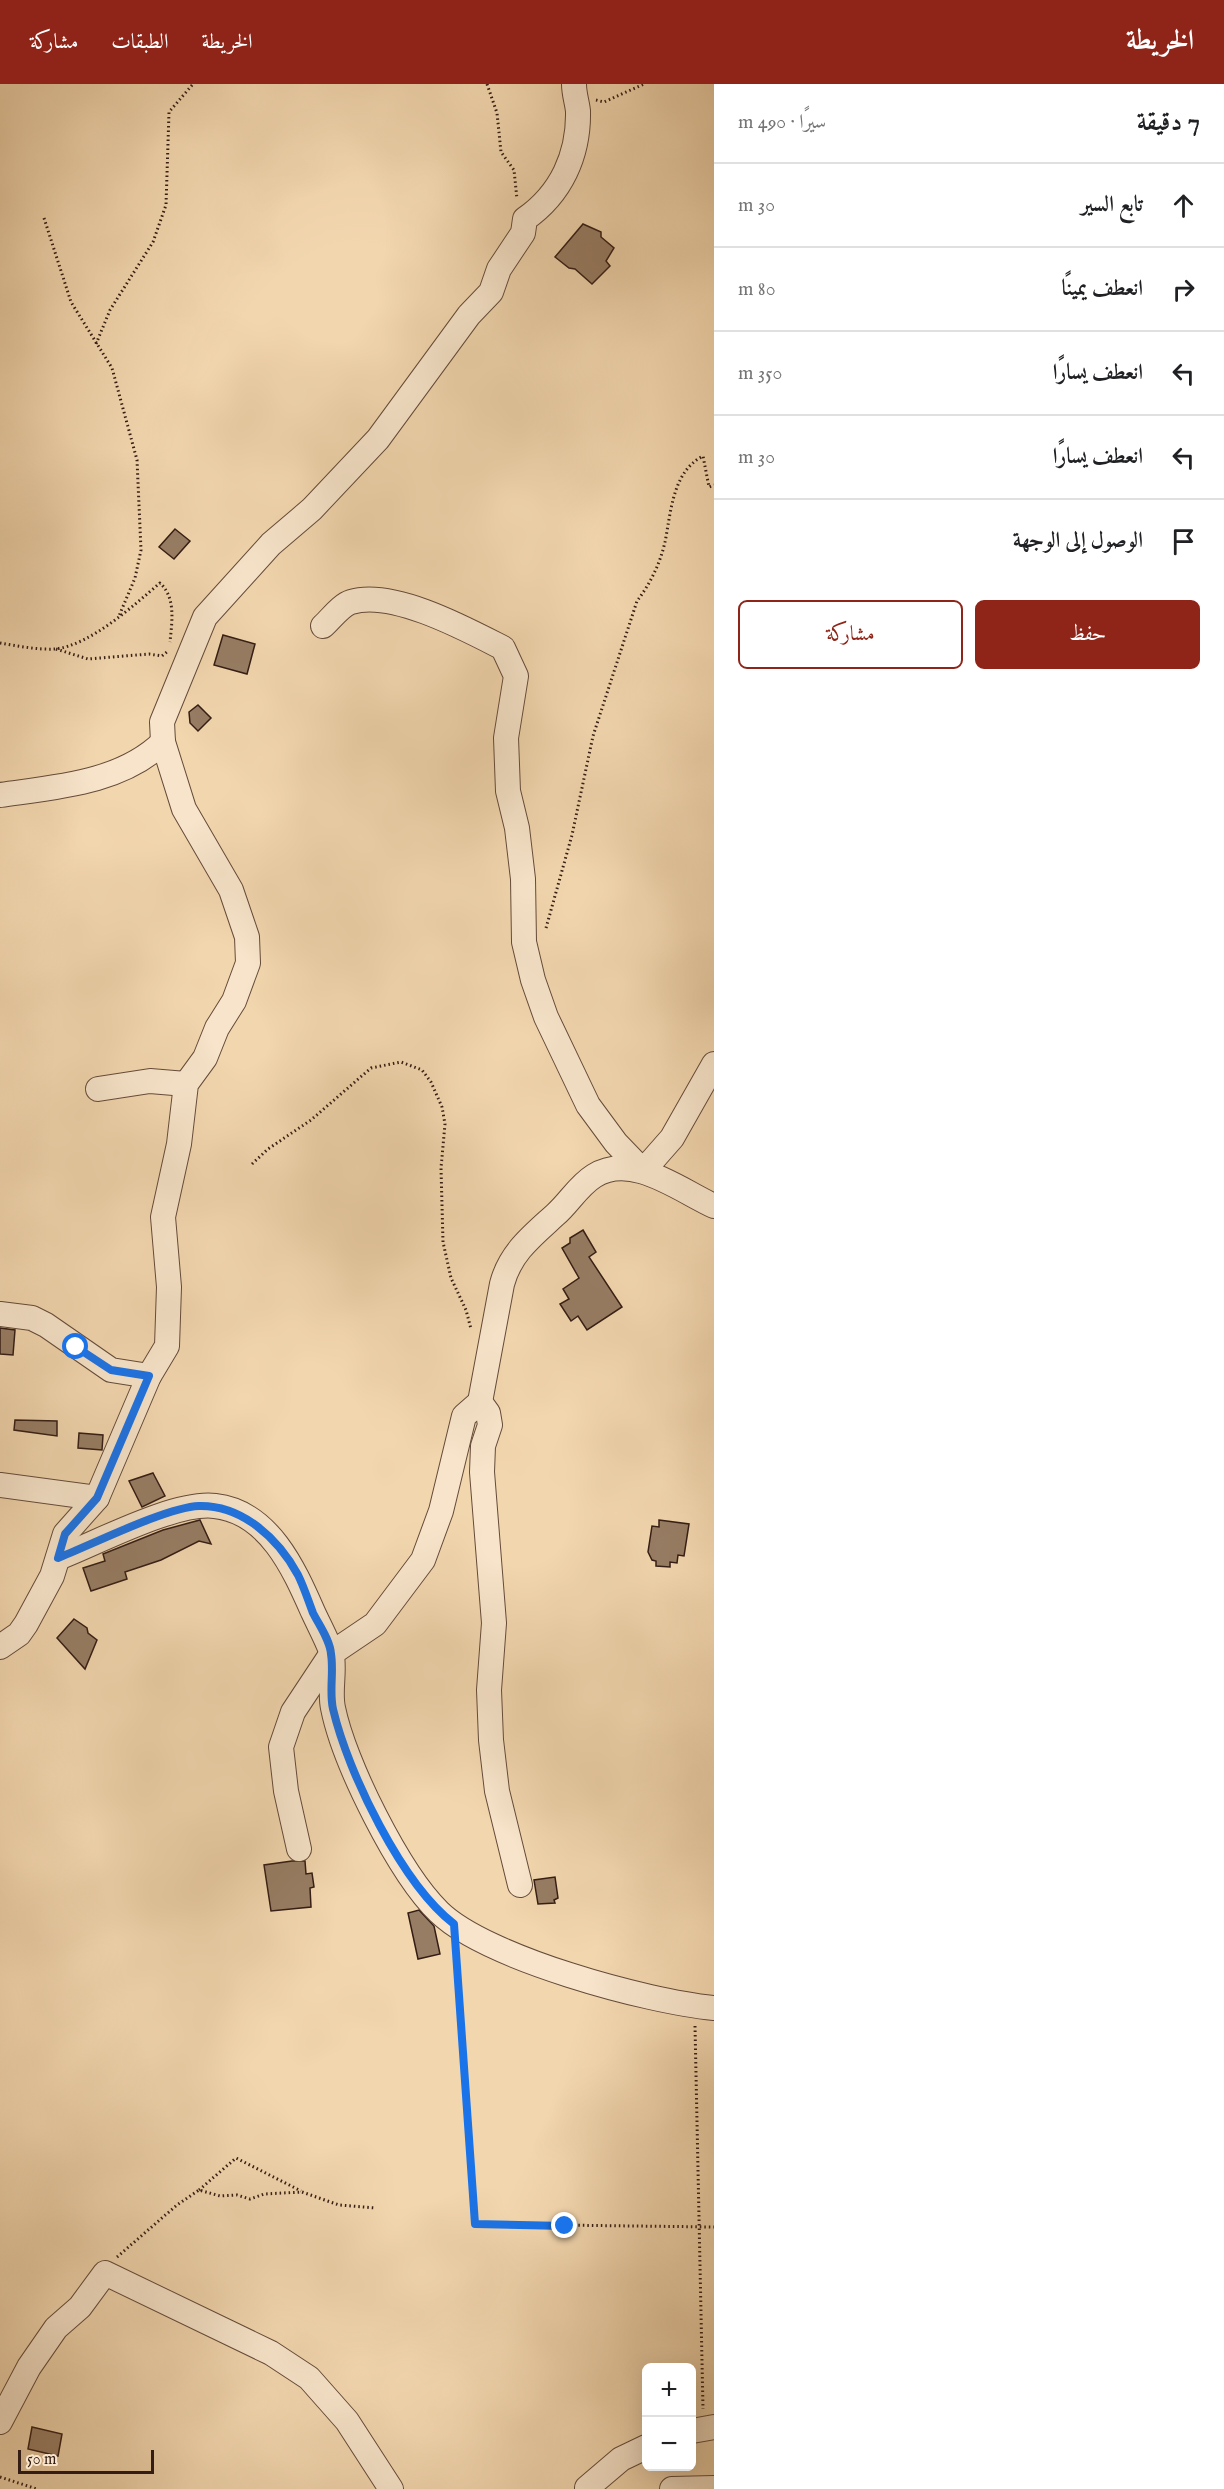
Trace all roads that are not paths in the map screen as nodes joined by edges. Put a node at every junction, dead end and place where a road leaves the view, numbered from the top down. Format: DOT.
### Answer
graph roads {
  1 [pos="574,90"];
  2 [pos="323,626"];
  3 [pos="163,742"];
  4 [pos="0,795"];
  5 [pos="714,1064"];
  6 [pos="186,1084"];
  7 [pos="99,1089"];
  8 [pos="643,1171"];
  9 [pos="714,1206"];
  10 [pos="0,1314"];
  11 [pos="149,1376"];
  12 [pos="480,1402"];
  13 [pos="0,1485"];
  14 [pos="97,1498"];
  15 [pos="58,1558"];
  16 [pos="0,1647"];
  17 [pos="332,1653"];
  18 [pos="299,1849"];
  19 [pos="520,1885"];
  20 [pos="703,2007"];
  21 [pos="0,2422"];
  22 [pos="642,2449"];
  23 [pos="587,2488"];
  24 [pos="714,2488"];
  25 [pos="392,2489"];
  26 [pos="672,2489"];
  1 -- 3 [label="street"];
  2 -- 8 [label="street"];
  3 -- 4 [label="street"];
  3 -- 6 [label="street"];
  5 -- 8 [label="street"];
  6 -- 7 [label="street"];
  6 -- 11 [label="street"];
  8 -- 9 [label="street"];
  8 -- 12 [label="street"];
  10 -- 11 [label="street"];
  11 -- 14 [label="street"];
  12 -- 17 [label="street"];
  12 -- 19 [label="street"];
  13 -- 14 [label="street"];
  14 -- 15 [label="street"];
  15 -- 16 [label="street"];
  15 -- 17 [label="street"];
  17 -- 18 [label="street"];
  17 -- 20 [label="street"];
  21 -- 25 [label="street"];
  22 -- 23 [label="street"];
  24 -- 26 [label="street"];
}
